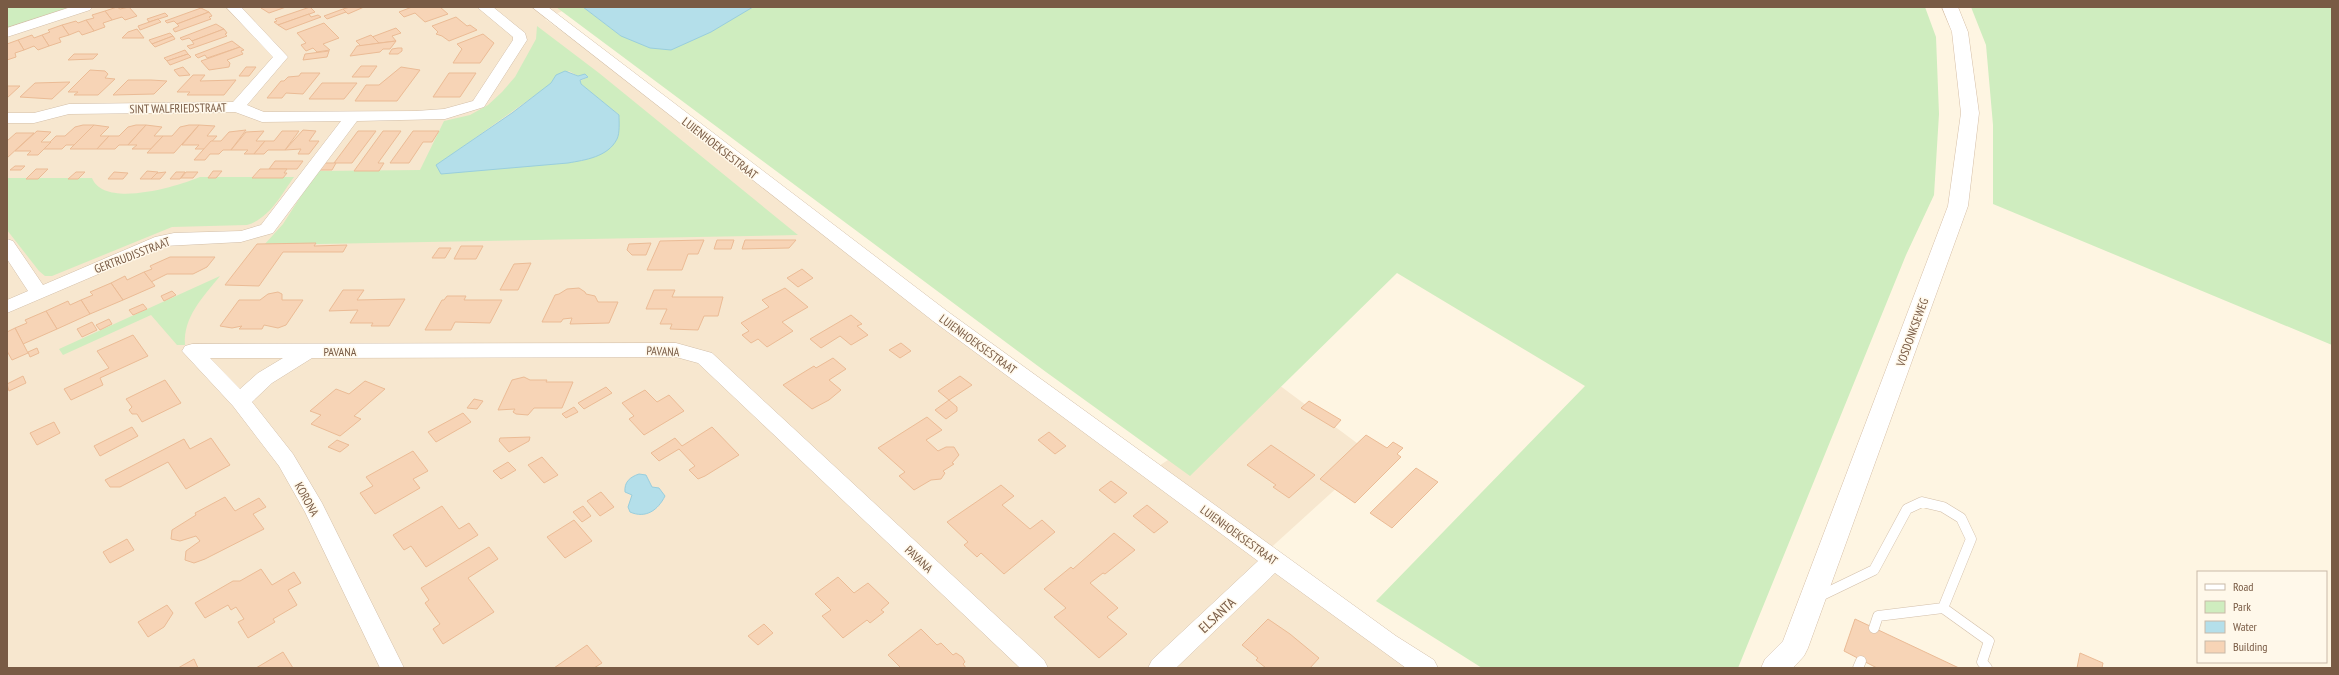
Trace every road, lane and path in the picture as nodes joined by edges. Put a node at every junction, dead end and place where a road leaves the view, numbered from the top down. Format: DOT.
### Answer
graph roads {
  1 [pos="85,7"];
  2 [pos="233,7"];
  3 [pos="484,7"];
  4 [pos="539,7"];
  5 [pos="1950,7"];
  6 [pos="7,33"];
  7 [pos="237,107"];
  8 [pos="352,117"];
  9 [pos="7,118"];
  10 [pos="7,246"];
  11 [pos="40,293"];
  12 [pos="7,307"];
  13 [pos="192,351"];
  14 [pos="308,351"];
  15 [pos="240,401"];
  16 [pos="1274,560"];
  17 [pos="1813,599"];
  18 [pos="1943,608"];
  19 [pos="1874,628"];
  20 [pos="1795,658"];
  21 [pos="1983,666"];
  22 [pos="392,668"];
  23 [pos="1036,668"];
  24 [pos="1160,668"];
  25 [pos="1426,668"];
  26 [pos="1775,668"];
  1 -- 6 [label="street"];
  2 -- 7 [label="street"];
  3 -- 8 [label="street, SINT WALFRIEDSTRAAT"];
  4 -- 16 [label="street, LUIENHOEKSESTRAAT"];
  5 -- 17 [label="main road, VOSDONKSEWEG"];
  7 -- 8 [label="street, SINT WALFRIEDSTRAAT"];
  7 -- 9 [label="street, SINT WALFRIEDSTRAAT"];
  8 -- 11 [label="street, GERTRUDISSTRAAT"];
  10 -- 11 [label="street"];
  11 -- 12 [label="street, GERTRUDISSTRAAT"];
  13 -- 14 [label="street, PAVANA"];
  13 -- 15 [label="street, KORONA"];
  14 -- 15 [label="street"];
  14 -- 23 [label="street, PAVANA"];
  15 -- 22 [label="street, KORONA"];
  16 -- 24 [label="street, ELSANTA"];
  16 -- 25 [label="street, LUIENHOEKSESTRAAT"];
  17 -- 18 [label="lane"];
  17 -- 20 [label="main road, VOSDONKSEWEG"];
  18 -- 19 [label="lane"];
  18 -- 21 [label="lane"];
  20 -- 26 [label="main road, VOSDONKSEWEG"];
}
